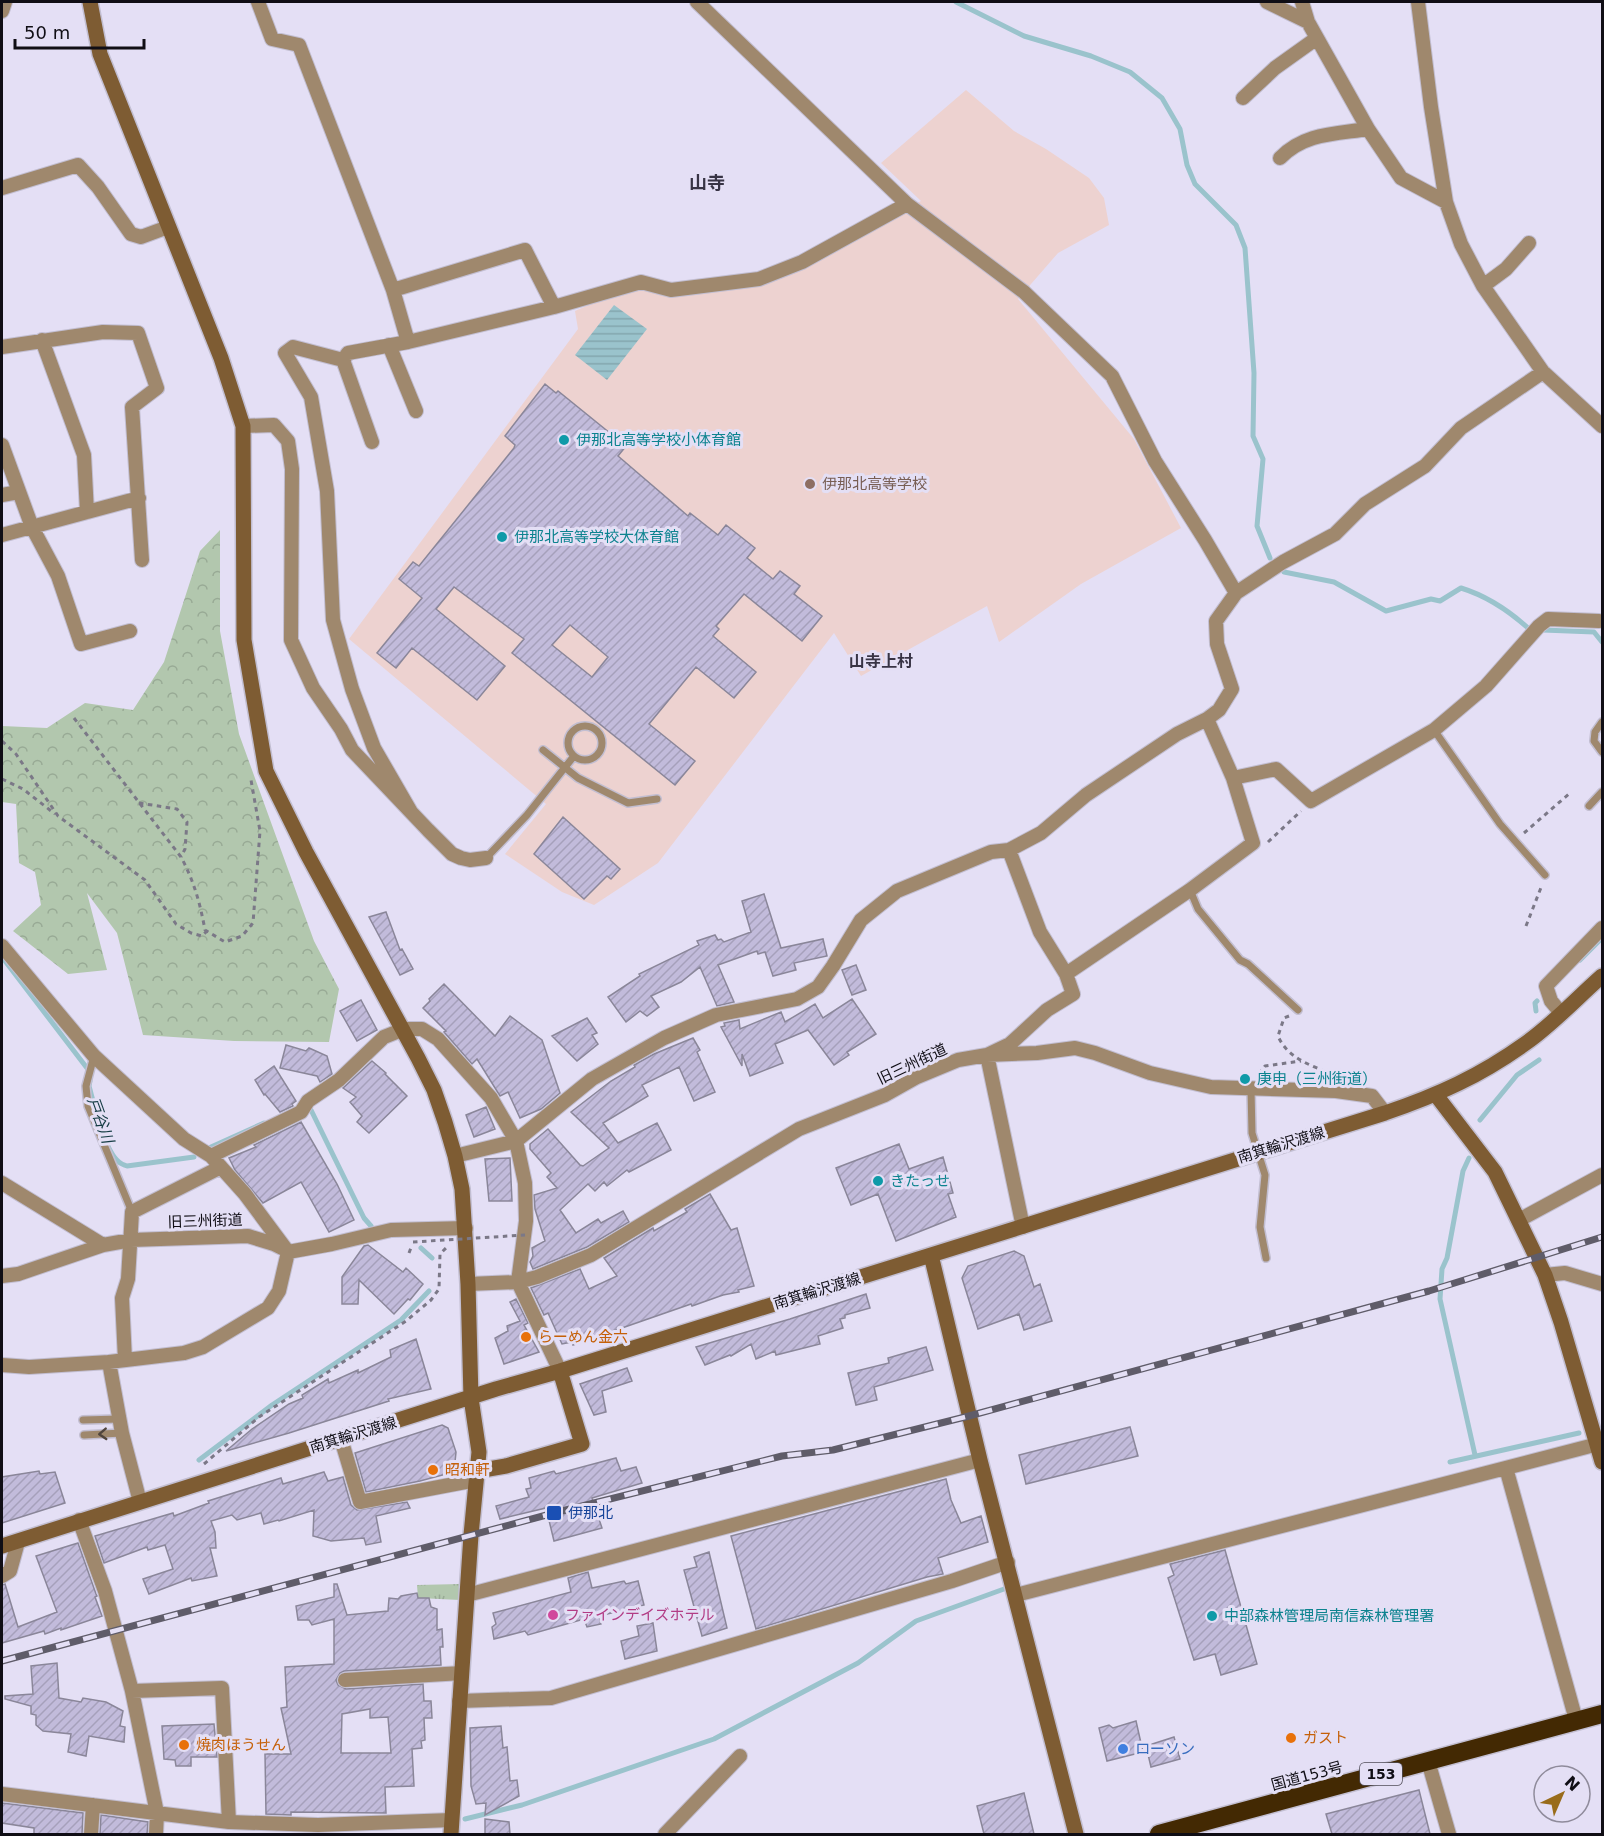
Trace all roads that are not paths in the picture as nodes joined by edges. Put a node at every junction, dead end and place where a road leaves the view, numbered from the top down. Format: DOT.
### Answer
graph roads {
  1 [pos="5,2"];
  2 [pos="90,2"];
  3 [pos="258,2"];
  4 [pos="697,2"];
  5 [pos="1268,2"];
  6 [pos="1302,2"];
  7 [pos="1418,2"];
  8 [pos="2,11"];
  9 [pos="1308,22"];
  10 [pos="1317,38"];
  11 [pos="1243,98"];
  12 [pos="1368,129"];
  13 [pos="1280,158"];
  14 [pos="2,188"];
  15 [pos="1446,202"];
  16 [pos="907,204"];
  17 [pos="168,227"];
  18 [pos="1529,243"];
  19 [pos="1483,286"];
  20 [pos="393,290"];
  21 [pos="554,307"];
  22 [pos="42,340"];
  23 [pos="408,342"];
  24 [pos="389,345"];
  25 [pos="2,347"];
  26 [pos="343,360"];
  27 [pos="1543,372"];
  28 [pos="416,411"];
  29 [pos="243,426"];
  30 [pos="1602,426"];
  31 [pos="372,442"];
  32 [pos="2,445"];
  33 [pos="19,492"];
  34 [pos="2,495"];
  35 [pos="139,498"];
  36 [pos="87,512"];
  37 [pos="32,528"];
  38 [pos="2,535"];
  39 [pos="142,560"];
  40 [pos="1236,593"];
  41 [pos="1601,621"];
  42 [pos="130,631"];
  43 [pos="1207,719"];
  44 [pos="1602,722"];
  45 [pos="1434,730"];
  46 [pos="543,750"];
  47 [pos="1602,752"];
  48 [pos="574,756"];
  49 [pos="564,768"];
  50 [pos="1233,778"];
  51 [pos="1602,792"];
  52 [pos="657,799"];
  53 [pos="1589,806"];
  54 [pos="411,812"];
  55 [pos="1268,842"];
  56 [pos="1253,843"];
  57 [pos="1009,850"];
  58 [pos="486,858"];
  59 [pos="1545,875"];
  60 [pos="1190,890"];
  61 [pos="1602,927"];
  62 [pos="2,946"];
  63 [pos="1066,974"];
  64 [pos="1602,976"];
  65 [pos="1298,1010"];
  66 [pos="1561,1013"];
  67 [pos="404,1029"];
  68 [pos="987,1055"];
  69 [pos="92,1060"];
  70 [pos="1251,1090"];
  71 [pos="1436,1095"];
  72 [pos="1386,1113"];
  73 [pos="516,1141"];
  74 [pos="1258,1152"];
  75 [pos="211,1156"];
  76 [pos="455,1156"];
  77 [pos="221,1167"];
  78 [pos="1602,1175"];
  79 [pos="2,1183"];
  80 [pos="132,1212"];
  81 [pos="1519,1220"];
  82 [pos="1023,1227"];
  83 [pos="466,1228"];
  84 [pos="131,1240"];
  85 [pos="103,1245"];
  86 [pos="288,1252"];
  87 [pos="931,1255"];
  88 [pos="1266,1258"];
  89 [pos="1545,1275"];
  90 [pos="2,1276"];
  91 [pos="518,1282"];
  92 [pos="468,1284"];
  93 [pos="1602,1284"];
  94 [pos="125,1360"];
  95 [pos="110,1362"];
  96 [pos="2,1365"];
  97 [pos="560,1371"];
  98 [pos="471,1398"];
  99 [pos="83,1420"];
  100 [pos="121,1426"];
  101 [pos="84,1435"];
  102 [pos="341,1438"];
  103 [pos="1598,1444"];
  104 [pos="980,1460"];
  105 [pos="1602,1462"];
  106 [pos="1506,1468"];
  107 [pos="476,1476"];
  108 [pos="140,1502"];
  109 [pos="79,1520"];
  110 [pos="18,1542"];
  111 [pos="2,1546"];
  112 [pos="1008,1562"];
  113 [pos="2,1576"];
  114 [pos="467,1595"];
  115 [pos="1016,1595"];
  116 [pos="462,1673"];
  117 [pos="345,1680"];
  118 [pos="132,1691"];
  119 [pos="459,1701"];
  120 [pos="1602,1714"];
  121 [pos="1576,1720"];
  122 [pos="740,1756"];
  123 [pos="1428,1761"];
  124 [pos="2,1794"];
  125 [pos="93,1805"];
  126 [pos="157,1813"];
  127 [pos="229,1822"];
  128 [pos="451,1827"];
  129 [pos="91,1834"];
  130 [pos="156,1834"];
  131 [pos="665,1834"];
  132 [pos="1076,1834"];
  133 [pos="1159,1834"];
  134 [pos="1449,1834"];
  1 -- 8 [label="street"];
  2 -- 17 [label="street"];
  3 -- 20 [label="street"];
  4 -- 16 [label="street"];
  5 -- 9 [label="street"];
  6 -- 9 [label="street"];
  7 -- 15 [label="street"];
  9 -- 10 [label="street"];
  10 -- 11 [label="street"];
  10 -- 12 [label="street"];
  12 -- 13 [label="street"];
  12 -- 15 [label="street"];
  14 -- 17 [label="street"];
  15 -- 19 [label="street"];
  16 -- 21 [label="street"];
  16 -- 40 [label="street"];
  17 -- 29 [label="street"];
  18 -- 19 [label="street"];
  19 -- 27 [label="street"];
  20 -- 21 [label="street"];
  20 -- 23 [label="street"];
  21 -- 23 [label="street"];
  22 -- 25 [label="street"];
  22 -- 35 [label="street"];
  22 -- 36 [label="street"];
  23 -- 24 [label="street"];
  24 -- 26 [label="street"];
  24 -- 28 [label="street"];
  26 -- 31 [label="street"];
  26 -- 54 [label="street"];
  27 -- 30 [label="street"];
  27 -- 40 [label="street"];
  29 -- 54 [label="street"];
  29 -- 67 [label="street"];
  32 -- 33 [label="street"];
  33 -- 34 [label="street"];
  33 -- 37 [label="street"];
  35 -- 36 [label="street"];
  35 -- 39 [label="street"];
  36 -- 37 [label="street"];
  37 -- 38 [label="street"];
  37 -- 42 [label="street"];
  40 -- 43 [label="street"];
  41 -- 45 [label="street"];
  43 -- 50 [label="street"];
  43 -- 57 [label="street"];
  44 -- 47 [label="lane"];
  45 -- 50 [label="street"];
  45 -- 59 [label="lane"];
  46 -- 49 [label="lane"];
  48 -- 48 [label="lane"];
  48 -- 49 [label="lane"];
  49 -- 52 [label="lane"];
  49 -- 58 [label="lane"];
  50 -- 56 [label="street"];
  51 -- 53 [label="lane"];
  54 -- 58 [label="street"];
  55 -- 56 [label="street"];
  56 -- 60 [label="street"];
  57 -- 63 [label="street"];
  57 -- 73 [label="street"];
  60 -- 63 [label="street"];
  60 -- 65 [label="lane"];
  61 -- 66 [label="street"];
  62 -- 69 [label="street"];
  63 -- 68 [label="street"];
  64 -- 66 [label="street, 南箕輪沢渡線"];
  66 -- 71 [label="street, 南箕輪沢渡線"];
  67 -- 73 [label="street"];
  67 -- 75 [label="street"];
  67 -- 76 [label="street"];
  68 -- 70 [label="street, 旧三州街道"];
  68 -- 82 [label="street"];
  68 -- 91 [label="street, 旧三州街道"];
  69 -- 75 [label="street"];
  69 -- 80 [label="lane"];
  70 -- 72 [label="street, 旧三州街道"];
  70 -- 74 [label="lane"];
  71 -- 72 [label="street, 南箕輪沢渡線"];
  71 -- 81 [label="street"];
  72 -- 74 [label="street, 南箕輪沢渡線"];
  73 -- 76 [label="street"];
  73 -- 91 [label="street"];
  74 -- 82 [label="street, 南箕輪沢渡線"];
  74 -- 88 [label="lane"];
  75 -- 77 [label="street"];
  76 -- 83 [label="street"];
  77 -- 80 [label="street"];
  77 -- 86 [label="street"];
  78 -- 81 [label="street"];
  79 -- 85 [label="street"];
  80 -- 84 [label="street"];
  81 -- 89 [label="street"];
  82 -- 87 [label="street, 南箕輪沢渡線"];
  83 -- 86 [label="street"];
  83 -- 92 [label="street"];
  84 -- 85 [label="street, 旧三州街道"];
  84 -- 86 [label="street, 旧三州街道"];
  84 -- 94 [label="street"];
  85 -- 90 [label="street, 旧三州街道"];
  86 -- 94 [label="street"];
  87 -- 97 [label="street, 南箕輪沢渡線"];
  87 -- 104 [label="street"];
  89 -- 93 [label="street"];
  89 -- 103 [label="street"];
  91 -- 92 [label="street, 旧三州街道"];
  91 -- 97 [label="street"];
  92 -- 98 [label="street"];
  94 -- 95 [label="street"];
  95 -- 96 [label="street"];
  95 -- 100 [label="street"];
  97 -- 98 [label="street, 南箕輪沢渡線"];
  97 -- 107 [label="street"];
  98 -- 102 [label="street, 南箕輪沢渡線"];
  98 -- 107 [label="street"];
  99 -- 100 [label="lane"];
  100 -- 101 [label="lane, one-way"];
  100 -- 108 [label="street"];
  102 -- 107 [label="street"];
  102 -- 108 [label="street, 南箕輪沢渡線"];
  103 -- 105 [label="street"];
  103 -- 106 [label="street"];
  104 -- 112 [label="street"];
  104 -- 114 [label="street"];
  106 -- 115 [label="street"];
  106 -- 121 [label="street"];
  107 -- 114 [label="street"];
  108 -- 109 [label="street, 南箕輪沢渡線"];
  109 -- 110 [label="street, 南箕輪沢渡線"];
  109 -- 118 [label="street"];
  110 -- 111 [label="street, 南箕輪沢渡線"];
  110 -- 113 [label="street"];
  112 -- 115 [label="street"];
  112 -- 119 [label="street"];
  114 -- 116 [label="street"];
  115 -- 132 [label="street"];
  116 -- 117 [label="street"];
  116 -- 119 [label="street"];
  118 -- 126 [label="street"];
  118 -- 127 [label="street"];
  119 -- 128 [label="street"];
  120 -- 121 [label="highway, 国道153号 / 153"];
  121 -- 123 [label="highway, 国道153号 / 153"];
  122 -- 131 [label="street"];
  123 -- 133 [label="highway, 国道153号 / 153"];
  123 -- 134 [label="street"];
  124 -- 125 [label="street"];
  125 -- 126 [label="street"];
  125 -- 129 [label="street"];
  126 -- 127 [label="street"];
  126 -- 130 [label="street"];
  127 -- 128 [label="street"];
}
